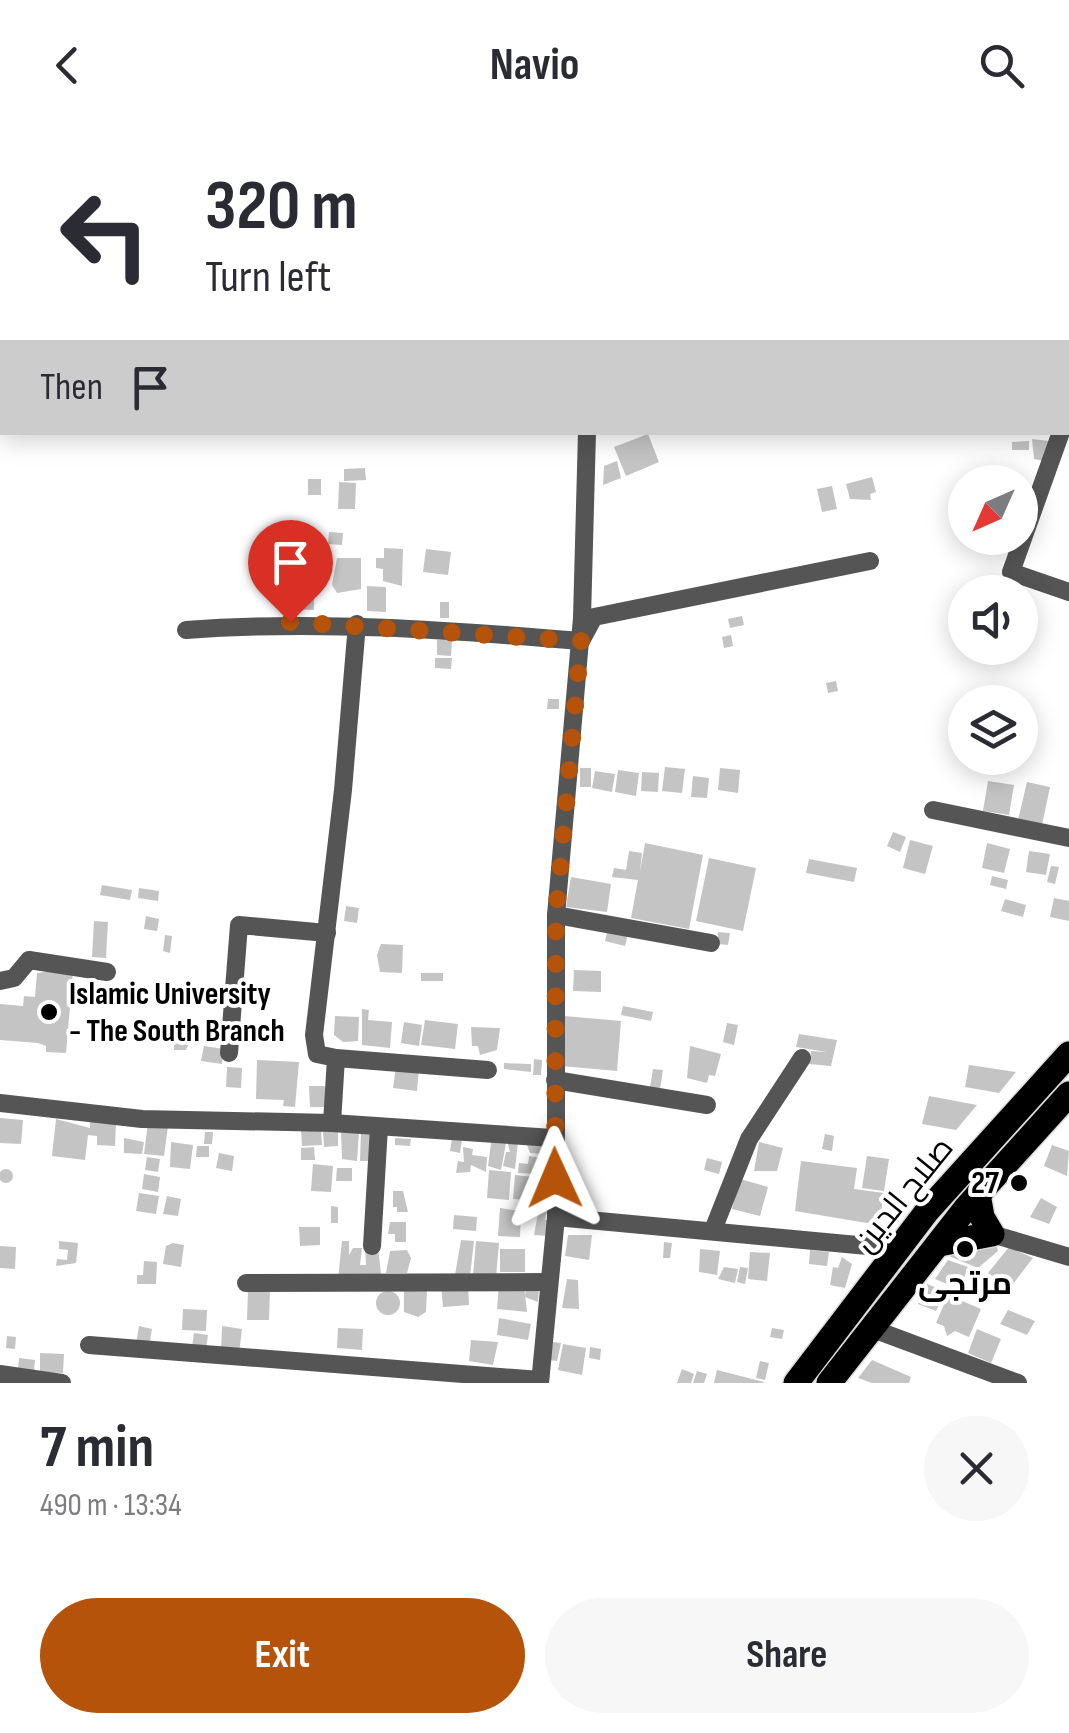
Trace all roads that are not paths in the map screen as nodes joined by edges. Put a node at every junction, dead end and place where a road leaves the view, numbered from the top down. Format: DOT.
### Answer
graph roads {
  1 [pos="587,435"];
  2 [pos="1060,435"];
  3 [pos="870,561"];
  4 [pos="1069,592"];
  5 [pos="357,624"];
  6 [pos="186,630"];
  7 [pos="581,641"];
  8 [pos="933,810"];
  9 [pos="1069,838"];
  10 [pos="556,915"];
  11 [pos="326,933"];
  12 [pos="710,944"];
  13 [pos="107,972"];
  14 [pos="0,981"];
  15 [pos="229,1053"];
  16 [pos="1069,1054"];
  17 [pos="336,1058"];
  18 [pos="802,1058"];
  19 [pos="488,1070"];
  20 [pos="555,1080"];
  21 [pos="1069,1094"];
  22 [pos="0,1103"];
  23 [pos="707,1105"];
  24 [pos="332,1123"];
  25 [pos="379,1127"];
  26 [pos="553,1138"];
  27 [pos="978,1194"];
  28 [pos="556,1217"];
  29 [pos="712,1230"];
  30 [pos="992,1234"];
  31 [pos="939,1244"];
  32 [pos="372,1246"];
  33 [pos="900,1249"];
  34 [pos="1069,1256"];
  35 [pos="549,1282"];
  36 [pos="246,1283"];
  37 [pos="873,1328"];
  38 [pos="88,1345"];
  39 [pos="0,1374"];
  40 [pos="540,1381"];
  41 [pos="62,1383"];
  42 [pos="796,1383"];
  43 [pos="830,1383"];
  44 [pos="1018,1383"];
  1 -- 7 [label="street"];
  2 -- 4 [label="street"];
  3 -- 7 [label="street"];
  5 -- 6 [label="street"];
  5 -- 7 [label="street"];
  5 -- 11 [label="street"];
  7 -- 10 [label="street"];
  8 -- 9 [label="street"];
  10 -- 12 [label="street"];
  10 -- 20 [label="street"];
  11 -- 15 [label="street"];
  11 -- 17 [label="street"];
  13 -- 14 [label="street"];
  16 -- 33 [label="highway, صلاح الدين"];
  17 -- 19 [label="street"];
  17 -- 24 [label="street"];
  18 -- 29 [label="street"];
  20 -- 23 [label="street"];
  20 -- 26 [label="street"];
  21 -- 27 [label="highway, صلاح الدين"];
  22 -- 24 [label="street"];
  24 -- 25 [label="street"];
  25 -- 26 [label="street"];
  25 -- 32 [label="street"];
  26 -- 28 [label="street"];
  27 -- 30 [label="highway"];
  27 -- 31 [label="highway, صلاح الدين"];
  28 -- 29 [label="street"];
  28 -- 35 [label="street"];
  29 -- 33 [label="street"];
  30 -- 31 [label="highway"];
  30 -- 34 [label="street"];
  31 -- 37 [label="highway, صلاح الدين"];
  33 -- 42 [label="highway, صلاح الدين"];
  35 -- 36 [label="street"];
  35 -- 40 [label="street"];
  37 -- 43 [label="highway, صلاح الدين"];
  37 -- 44 [label="street"];
  38 -- 40 [label="street"];
  39 -- 41 [label="street"];
}
